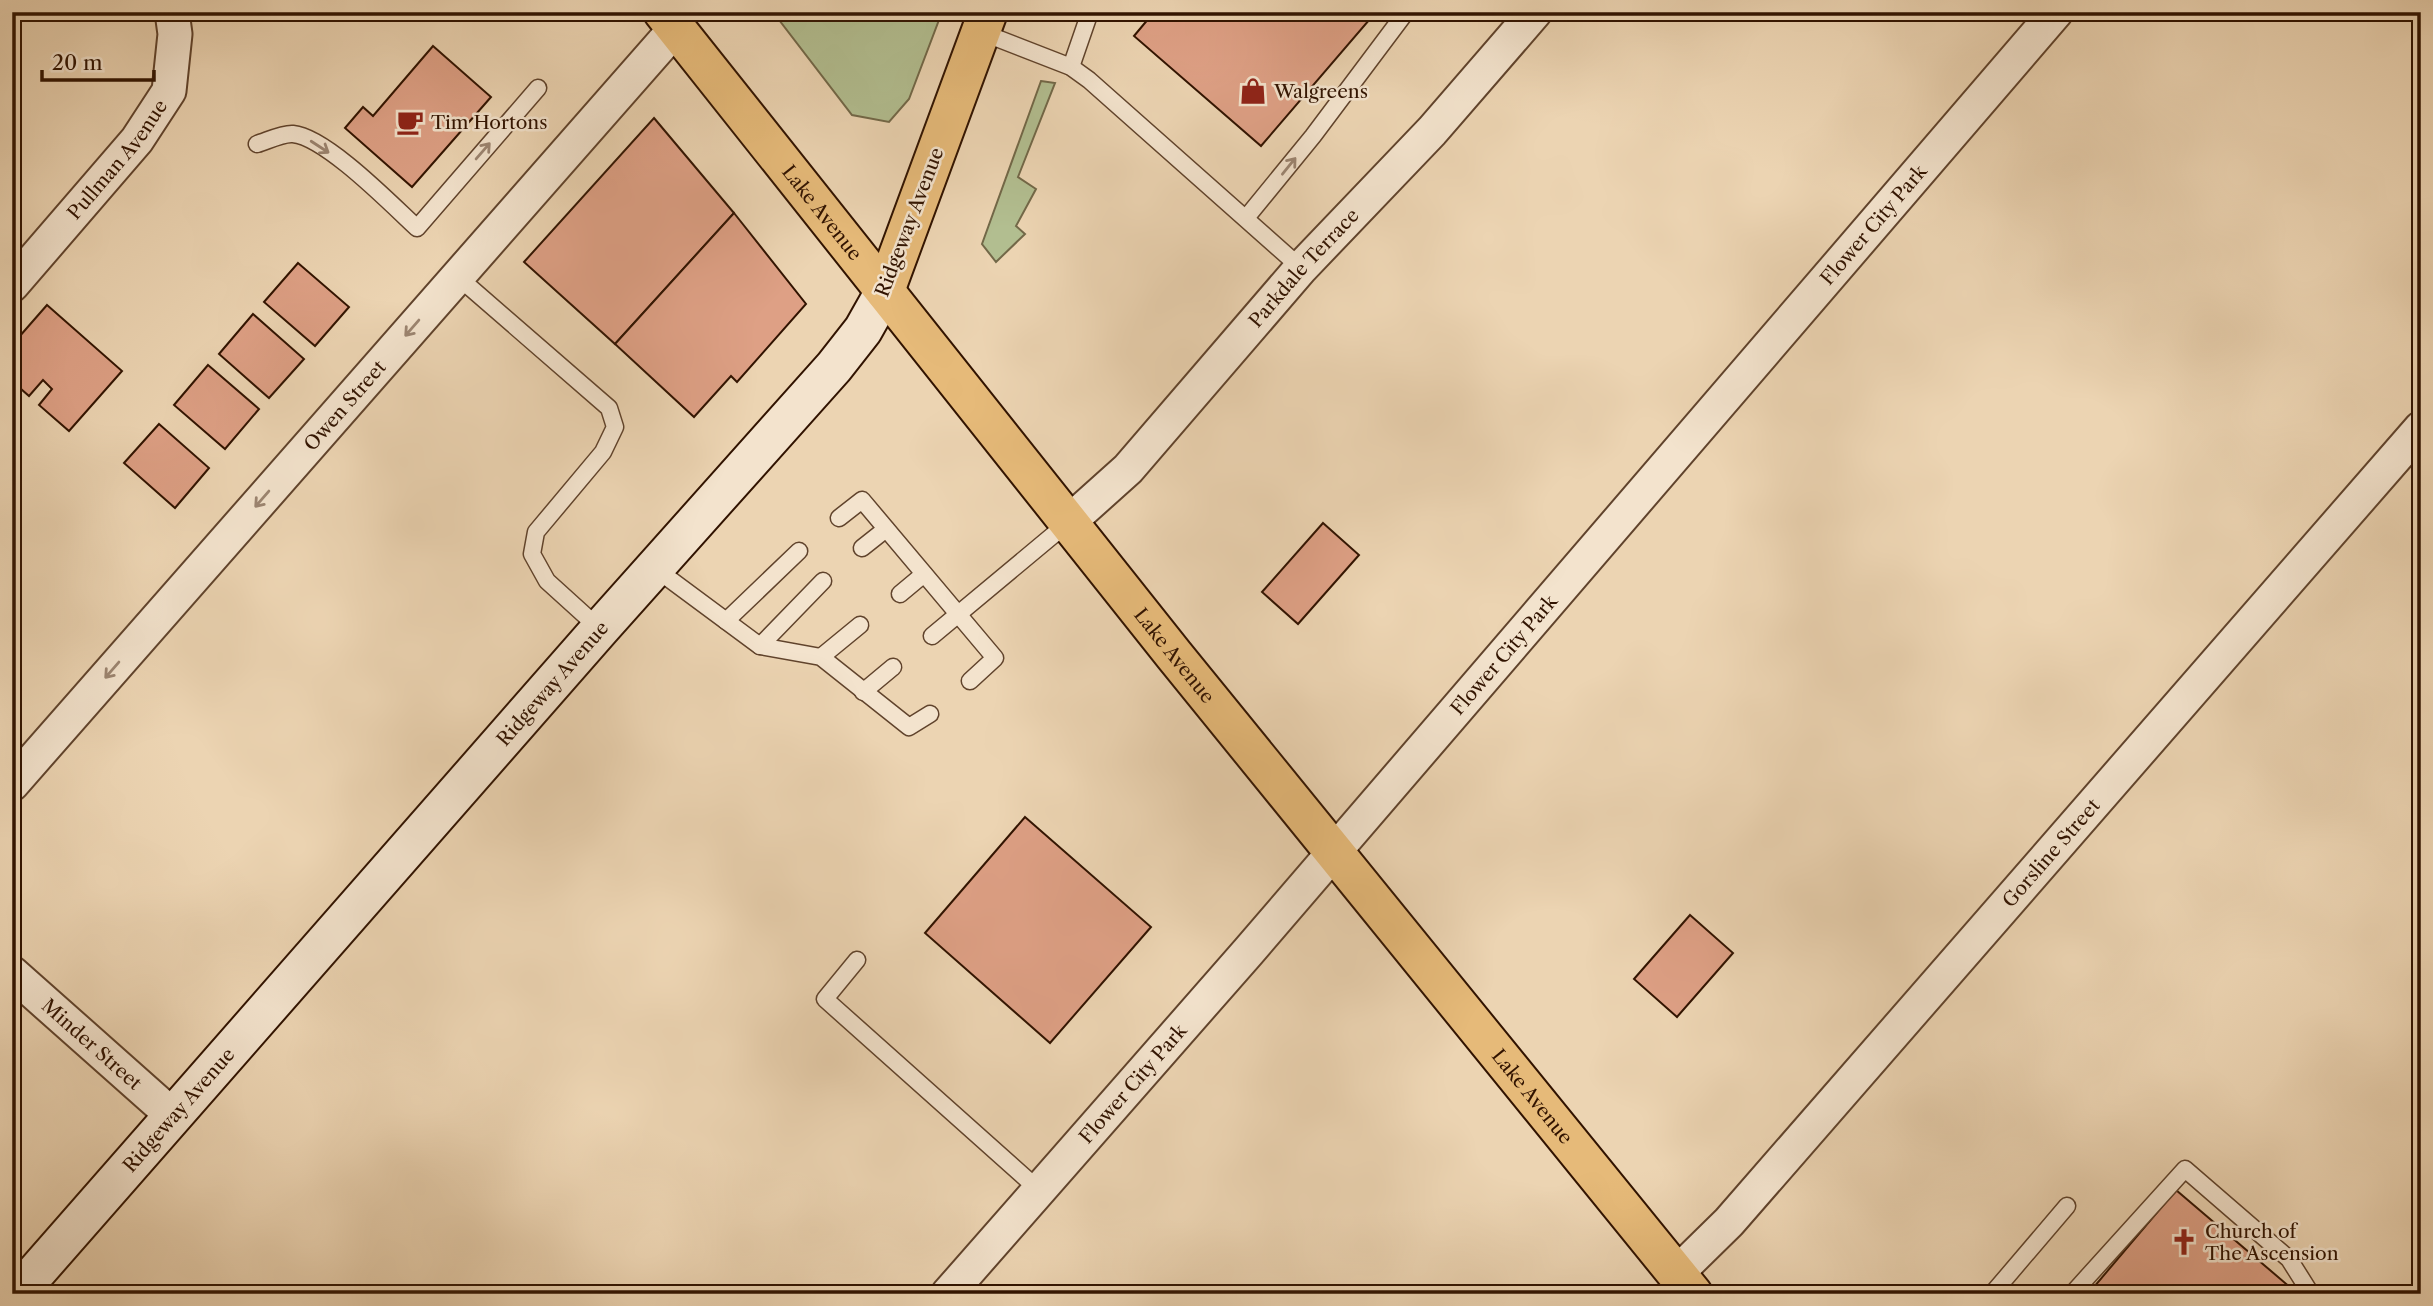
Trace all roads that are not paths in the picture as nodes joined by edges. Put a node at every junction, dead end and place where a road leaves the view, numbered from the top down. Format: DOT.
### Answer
graph roads {
  1 [pos="172,12"];
  2 [pos="1090,12"];
  3 [pos="1406,12"];
  4 [pos="1535,12"];
  5 [pos="2056,12"];
  6 [pos="670,20"];
  7 [pos="985,22"];
  8 [pos="1071,67"];
  9 [pos="538,88"];
  10 [pos="257,144"];
  11 [pos="1246,218"];
  12 [pos="1301,268"];
  13 [pos="457,276"];
  14 [pos="12,285"];
  15 [pos="885,291"];
  16 [pos="2421,428"];
  17 [pos="839,518"];
  18 [pos="1070,522"];
  19 [pos="886,529"];
  20 [pos="862,548"];
  21 [pos="799,551"];
  22 [pos="656,569"];
  23 [pos="924,574"];
  24 [pos="823,581"];
  25 [pos="900,594"];
  26 [pos="958,614"];
  27 [pos="726,621"];
  28 [pos="860,625"];
  29 [pos="600,629"];
  30 [pos="932,636"];
  31 [pos="760,646"];
  32 [pos="821,657"];
  33 [pos="893,667"];
  34 [pos="970,681"];
  35 [pos="863,692"];
  36 [pos="930,714"];
  37 [pos="12,783"];
  38 [pos="1334,851"];
  39 [pos="857,960"];
  40 [pos="12,973"];
  41 [pos="173,1116"];
  42 [pos="1039,1190"];
  43 [pos="2067,1206"];
  44 [pos="1684,1284"];
  45 [pos="17,1294"];
  46 [pos="948,1294"];
  47 [pos="1992,1294"];
  48 [pos="2072,1294"];
  49 [pos="2311,1294"];
  1 -- 14 [label="street, Pullman Avenue"];
  2 -- 8 [label="lane"];
  11 -- 3 [label="lane, one-way"];
  4 -- 12 [label="street, Parkdale Terrace"];
  5 -- 38 [label="street, Flower City Park"];
  6 -- 13 [label="street, Owen Street"];
  6 -- 15 [label="main road, Lake Avenue"];
  7 -- 8 [label="lane"];
  7 -- 15 [label="main road, Ridgeway Avenue"];
  8 -- 11 [label="lane"];
  10 -- 9 [label="lane, one-way"];
  11 -- 12 [label="lane"];
  12 -- 18 [label="street, Parkdale Terrace"];
  13 -- 29 [label="lane"];
  13 -- 37 [label="street, Owen Street, one-way"];
  15 -- 18 [label="main road, Lake Avenue"];
  15 -- 22 [label="street, Ridgeway Avenue"];
  16 -- 44 [label="street, Gorsline Street"];
  17 -- 19 [label="lane"];
  18 -- 26 [label="lane"];
  18 -- 38 [label="main road, Lake Avenue"];
  19 -- 20 [label="lane"];
  19 -- 23 [label="lane"];
  21 -- 27 [label="lane"];
  22 -- 27 [label="lane"];
  22 -- 29 [label="street, Ridgeway Avenue"];
  23 -- 25 [label="lane"];
  23 -- 26 [label="lane"];
  24 -- 31 [label="lane"];
  26 -- 30 [label="lane"];
  26 -- 34 [label="lane"];
  27 -- 31 [label="lane"];
  28 -- 32 [label="lane"];
  29 -- 41 [label="street, Ridgeway Avenue"];
  31 -- 32 [label="lane"];
  32 -- 35 [label="lane"];
  33 -- 35 [label="lane"];
  35 -- 36 [label="lane"];
  38 -- 42 [label="street, Flower City Park"];
  38 -- 44 [label="main road, Lake Avenue"];
  39 -- 42 [label="lane"];
  40 -- 41 [label="street, Minder Street"];
  41 -- 45 [label="street, Ridgeway Avenue"];
  42 -- 46 [label="street, Flower City Park"];
  43 -- 47 [label="lane"];
  48 -- 49 [label="lane"];
}
